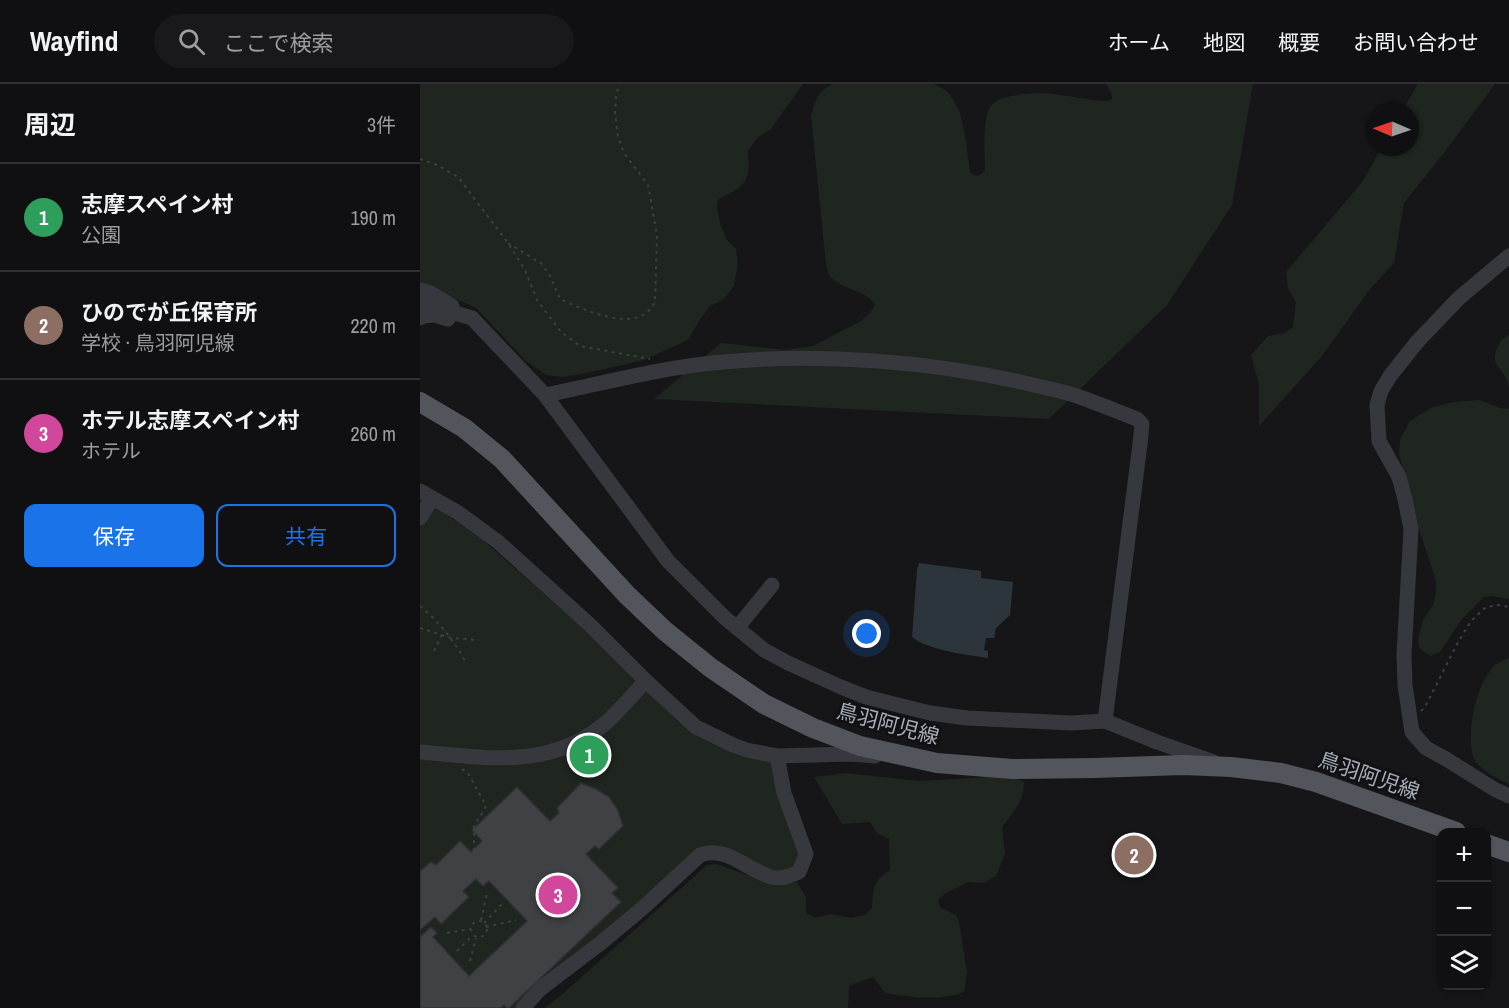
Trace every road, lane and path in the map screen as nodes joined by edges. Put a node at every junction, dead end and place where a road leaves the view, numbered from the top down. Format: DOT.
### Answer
graph roads {
  1 [pos="620,84"];
  2 [pos="420,159"];
  3 [pos="508,243"];
  4 [pos="1509,256"];
  5 [pos="420,291"];
  6 [pos="420,303"];
  7 [pos="420,318"];
  8 [pos="472,318"];
  9 [pos="489,337"];
  10 [pos="661,371"];
  11 [pos="545,395"];
  12 [pos="420,402"];
  13 [pos="426,494"];
  14 [pos="420,518"];
  15 [pos="772,585"];
  16 [pos="420,606"];
  17 [pos="1509,607"];
  18 [pos="420,628"];
  19 [pos="737,628"];
  20 [pos="444,630"];
  21 [pos="442,636"];
  22 [pos="451,638"];
  23 [pos="479,640"];
  24 [pos="434,651"];
  25 [pos="465,661"];
  26 [pos="646,681"];
  27 [pos="1105,721"];
  28 [pos="1410,722"];
  29 [pos="420,752"];
  30 [pos="777,756"];
  31 [pos="938,763"];
  32 [pos="457,767"];
  33 [pos="1231,767"];
  34 [pos="1509,796"];
  35 [pos="1445,828"];
  36 [pos="1491,846"];
  37 [pos="1509,852"];
  38 [pos="474,854"];
  39 [pos="487,893"];
  40 [pos="502,904"];
  41 [pos="516,920"];
  42 [pos="482,922"];
  43 [pos="486,927"];
  44 [pos="471,929"];
  45 [pos="447,933"];
  46 [pos="475,936"];
  47 [pos="457,951"];
  48 [pos="470,961"];
  49 [pos="523,1008"];
  1 -- 3 [label="path"];
  2 -- 3 [label="path"];
  3 -- 10 [label="path"];
  4 -- 28 [label="street"];
  5 -- 8 [label="street"];
  6 -- 8 [label="street"];
  7 -- 9 [label="street"];
  8 -- 9 [label="street"];
  9 -- 11 [label="street"];
  10 -- 11 [label="street"];
  10 -- 27 [label="street"];
  11 -- 19 [label="street"];
  12 -- 31 [label="main road, 鳥羽阿児線"];
  13 -- 14 [label="street"];
  13 -- 26 [label="street"];
  15 -- 19 [label="street"];
  16 -- 20 [label="path"];
  17 -- 28 [label="path"];
  18 -- 21 [label="path"];
  19 -- 27 [label="street"];
  20 -- 21 [label="path"];
  20 -- 22 [label="path"];
  21 -- 22 [label="path"];
  21 -- 24 [label="path"];
  22 -- 23 [label="path"];
  22 -- 25 [label="path"];
  26 -- 29 [label="street"];
  26 -- 30 [label="street"];
  27 -- 33 [label="street"];
  28 -- 34 [label="street"];
  30 -- 31 [label="street"];
  30 -- 49 [label="street"];
  31 -- 33 [label="main road, 鳥羽阿児線"];
  32 -- 38 [label="path"];
  33 -- 35 [label="main road, 鳥羽阿児線"];
  36 -- 37 [label="main road"];
  39 -- 42 [label="path"];
  40 -- 42 [label="path"];
  41 -- 43 [label="path"];
  42 -- 43 [label="path"];
  42 -- 44 [label="path"];
  43 -- 46 [label="path"];
  44 -- 45 [label="path"];
  44 -- 46 [label="path"];
  46 -- 47 [label="path"];
  46 -- 48 [label="path"];
}
